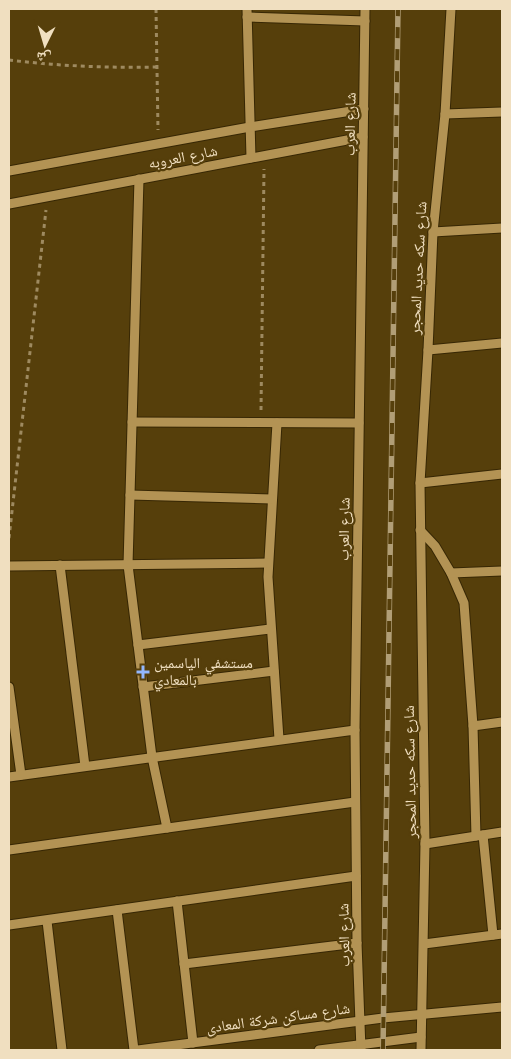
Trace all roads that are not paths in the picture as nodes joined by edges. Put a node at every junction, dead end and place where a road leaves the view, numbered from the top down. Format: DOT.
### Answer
graph roads {
  1 [pos="365,9"];
  2 [pos="451,9"];
  3 [pos="247,13"];
  4 [pos="365,21"];
  5 [pos="364,109"];
  6 [pos="502,112"];
  7 [pos="445,114"];
  8 [pos="250,127"];
  9 [pos="363,137"];
  10 [pos="252,158"];
  11 [pos="9,171"];
  12 [pos="139,179"];
  13 [pos="9,204"];
  14 [pos="502,228"];
  15 [pos="433,232"];
  16 [pos="502,343"];
  17 [pos="428,350"];
  18 [pos="132,422"];
  19 [pos="277,423"];
  20 [pos="359,423"];
  21 [pos="502,474"];
  22 [pos="420,483"];
  23 [pos="130,495"];
  24 [pos="272,499"];
  25 [pos="420,530"];
  26 [pos="268,563"];
  27 [pos="128,564"];
  28 [pos="60,565"];
  29 [pos="9,566"];
  30 [pos="502,571"];
  31 [pos="451,573"];
  32 [pos="270,629"];
  33 [pos="138,645"];
  34 [pos="274,672"];
  35 [pos="9,687"];
  36 [pos="143,687"];
  37 [pos="502,722"];
  38 [pos="473,726"];
  39 [pos="355,730"];
  40 [pos="279,739"];
  41 [pos="152,757"];
  42 [pos="85,766"];
  43 [pos="21,775"];
  44 [pos="9,777"];
  45 [pos="355,802"];
  46 [pos="167,828"];
  47 [pos="502,832"];
  48 [pos="479,835"];
  49 [pos="425,844"];
  50 [pos="9,850"];
  51 [pos="356,876"];
  52 [pos="177,901"];
  53 [pos="117,910"];
  54 [pos="46,921"];
  55 [pos="9,925"];
  56 [pos="498,935"];
  57 [pos="357,943"];
  58 [pos="424,944"];
  59 [pos="184,964"];
  60 [pos="502,1007"];
  61 [pos="421,1014"];
  62 [pos="360,1021"];
  63 [pos="421,1036"];
  64 [pos="193,1043"];
  65 [pos="361,1047"];
  66 [pos="62,1050"];
  67 [pos="136,1050"];
  68 [pos="319,1050"];
  69 [pos="421,1050"];
  1 -- 4 [label="street, شارع العرب"];
  2 -- 7 [label="street, شارع سكه حديد المحجر"];
  3 -- 4 [label="street"];
  3 -- 8 [label="street"];
  4 -- 5 [label="street, شارع العرب"];
  5 -- 8 [label="street, شارع العروبه"];
  5 -- 9 [label="street, شارع العرب"];
  6 -- 7 [label="street"];
  7 -- 15 [label="street, شارع سكه حديد المحجر"];
  8 -- 10 [label="street"];
  8 -- 11 [label="street, شارع العروبه"];
  9 -- 10 [label="street, شارع العروبه"];
  9 -- 20 [label="street, شارع العرب"];
  10 -- 12 [label="street, شارع العروبه"];
  12 -- 13 [label="street, شارع العروبه"];
  12 -- 18 [label="street"];
  14 -- 15 [label="street"];
  15 -- 17 [label="street, شارع سكه حديد المحجر"];
  16 -- 17 [label="street"];
  17 -- 22 [label="street, شارع سكه حديد المحجر"];
  18 -- 19 [label="street"];
  18 -- 23 [label="street"];
  19 -- 20 [label="street"];
  19 -- 24 [label="street"];
  20 -- 39 [label="street, شارع العرب"];
  21 -- 22 [label="street"];
  22 -- 25 [label="street, شارع سكه حديد المحجر"];
  23 -- 24 [label="street"];
  23 -- 27 [label="street"];
  24 -- 26 [label="street"];
  25 -- 31 [label="street"];
  25 -- 49 [label="street, شارع سكه حديد المحجر"];
  26 -- 27 [label="street"];
  26 -- 32 [label="street"];
  27 -- 28 [label="street"];
  27 -- 33 [label="street"];
  28 -- 29 [label="street"];
  28 -- 42 [label="street"];
  30 -- 31 [label="street"];
  31 -- 38 [label="street"];
  32 -- 33 [label="street"];
  32 -- 34 [label="street"];
  33 -- 36 [label="street"];
  34 -- 36 [label="street"];
  34 -- 40 [label="street"];
  35 -- 43 [label="street"];
  36 -- 41 [label="street"];
  37 -- 38 [label="street"];
  38 -- 48 [label="street"];
  39 -- 40 [label="street"];
  39 -- 45 [label="street, شارع العرب"];
  40 -- 41 [label="street"];
  41 -- 42 [label="street"];
  41 -- 46 [label="street"];
  42 -- 43 [label="street"];
  43 -- 44 [label="street"];
  45 -- 46 [label="street"];
  45 -- 51 [label="street, شارع العرب"];
  46 -- 50 [label="street"];
  47 -- 48 [label="street"];
  48 -- 49 [label="street"];
  48 -- 56 [label="street"];
  49 -- 58 [label="street, شارع سكه حديد المحجر"];
  51 -- 52 [label="street"];
  51 -- 57 [label="street, شارع العرب"];
  52 -- 53 [label="street"];
  52 -- 59 [label="street"];
  53 -- 54 [label="street"];
  53 -- 67 [label="street"];
  54 -- 55 [label="street"];
  54 -- 66 [label="street"];
  56 -- 58 [label="street"];
  57 -- 59 [label="street"];
  57 -- 62 [label="street, شارع العرب"];
  58 -- 61 [label="street, شارع سكه حديد المحجر"];
  59 -- 64 [label="street"];
  60 -- 61 [label="street, شارع مساكن شركة المعادى"];
  61 -- 62 [label="street, شارع مساكن شركة المعادى"];
  61 -- 63 [label="street, شارع سكه حديد المحجر"];
  62 -- 64 [label="street, شارع مساكن شركة المعادى"];
  62 -- 65 [label="street, شارع العرب"];
  63 -- 65 [label="street"];
  63 -- 69 [label="street, شارع سكه حديد المحجر"];
  64 -- 67 [label="street, شارع مساكن شركة المعادى"];
  65 -- 68 [label="street"];
}
